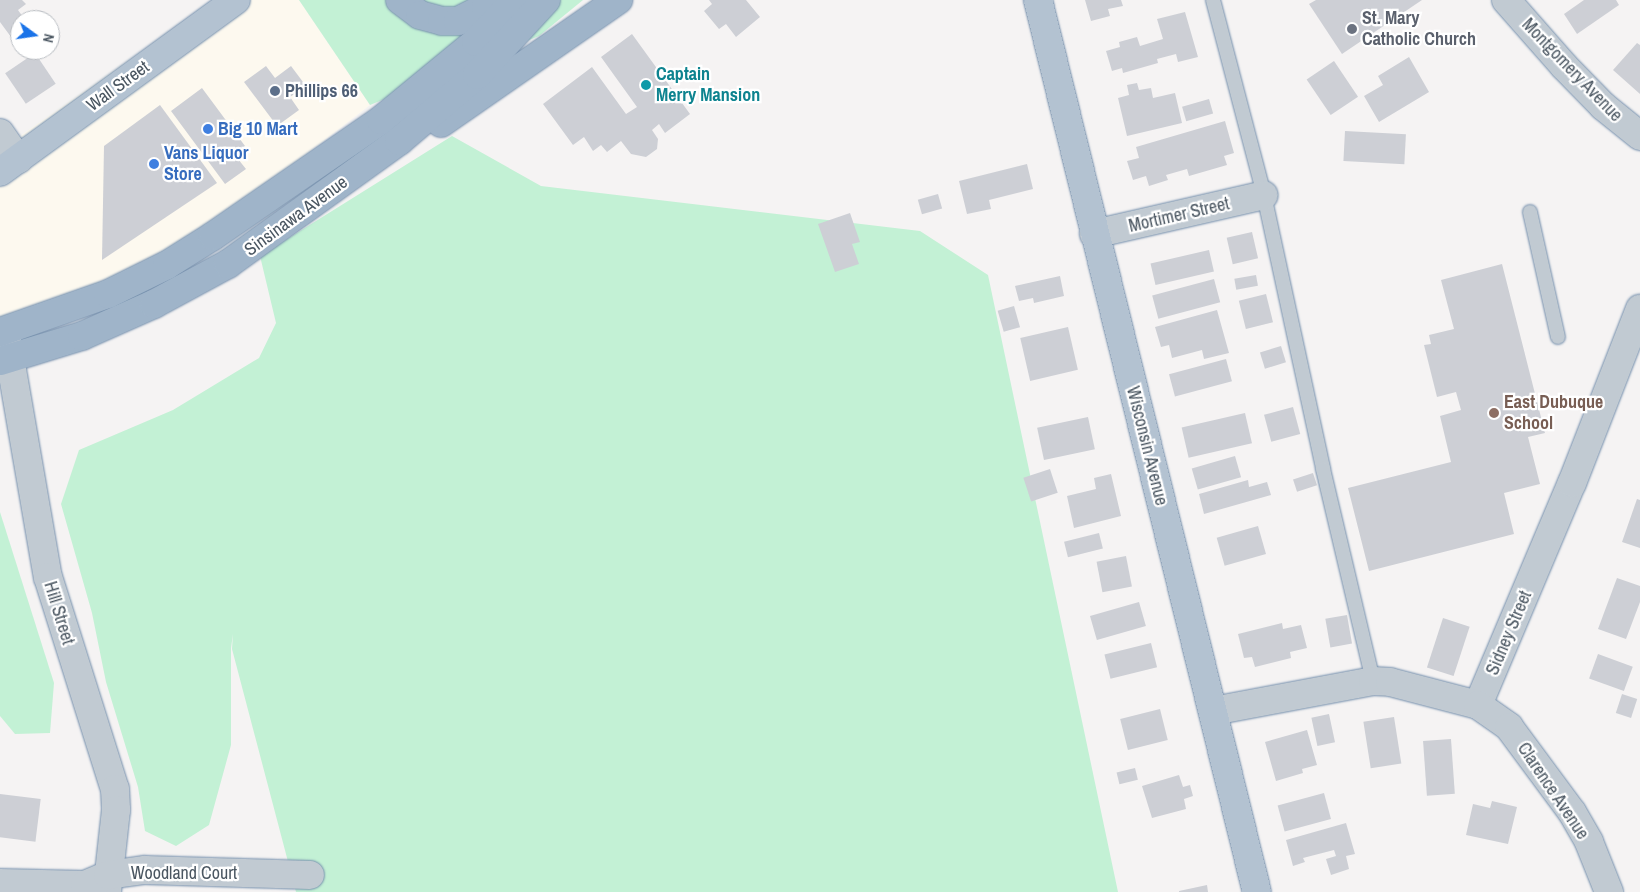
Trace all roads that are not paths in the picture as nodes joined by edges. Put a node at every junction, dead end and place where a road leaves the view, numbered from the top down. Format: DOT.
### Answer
graph roads {
  1 [pos="236,0"];
  2 [pos="400,0"];
  3 [pos="493,0"];
  4 [pos="516,0"];
  5 [pos="546,0"];
  6 [pos="618,0"];
  7 [pos="1038,0"];
  8 [pos="1214,0"];
  9 [pos="1506,0"];
  10 [pos="0,133"];
  11 [pos="1640,136"];
  12 [pos="9,165"];
  13 [pos="291,183"];
  14 [pos="1264,195"];
  15 [pos="314,203"];
  16 [pos="1530,212"];
  17 [pos="1094,234"];
  18 [pos="1640,310"];
  19 [pos="3,331"];
  20 [pos="1558,338"];
  21 [pos="5,360"];
  22 [pos="1373,681"];
  23 [pos="1478,705"];
  24 [pos="1213,711"];
  25 [pos="310,875"];
  26 [pos="0,882"];
  27 [pos="107,884"];
  28 [pos="1257,892"];
  29 [pos="1609,892"];
  1 -- 12 [label="main road, Wall Street"];
  2 -- 3 [label="highway"];
  4 -- 13 [label="highway, Sinsinawa Avenue"];
  5 -- 15 [label="highway, Sinsinawa Avenue"];
  6 -- 15 [label="highway"];
  7 -- 17 [label="main road, Wisconsin Avenue"];
  8 -- 14 [label="lane"];
  9 -- 11 [label="street, Montgomery Avenue"];
  10 -- 12 [label="street"];
  13 -- 15 [label="lane"];
  13 -- 19 [label="highway, Sinsinawa Avenue"];
  14 -- 17 [label="street, Mortimer Street"];
  14 -- 22 [label="lane"];
  15 -- 21 [label="highway, Sinsinawa Avenue"];
  16 -- 20 [label="lane"];
  17 -- 24 [label="main road, Wisconsin Avenue"];
  18 -- 23 [label="street, Sidney Street"];
  19 -- 21 [label="street, Hill Street"];
  21 -- 27 [label="street, Hill Street"];
  22 -- 23 [label="street"];
  22 -- 24 [label="street"];
  23 -- 29 [label="street, Clarence Avenue"];
  24 -- 28 [label="main road, Wisconsin Avenue"];
  25 -- 27 [label="street, Woodland Court"];
  26 -- 27 [label="street, Woodland Court"];
}
